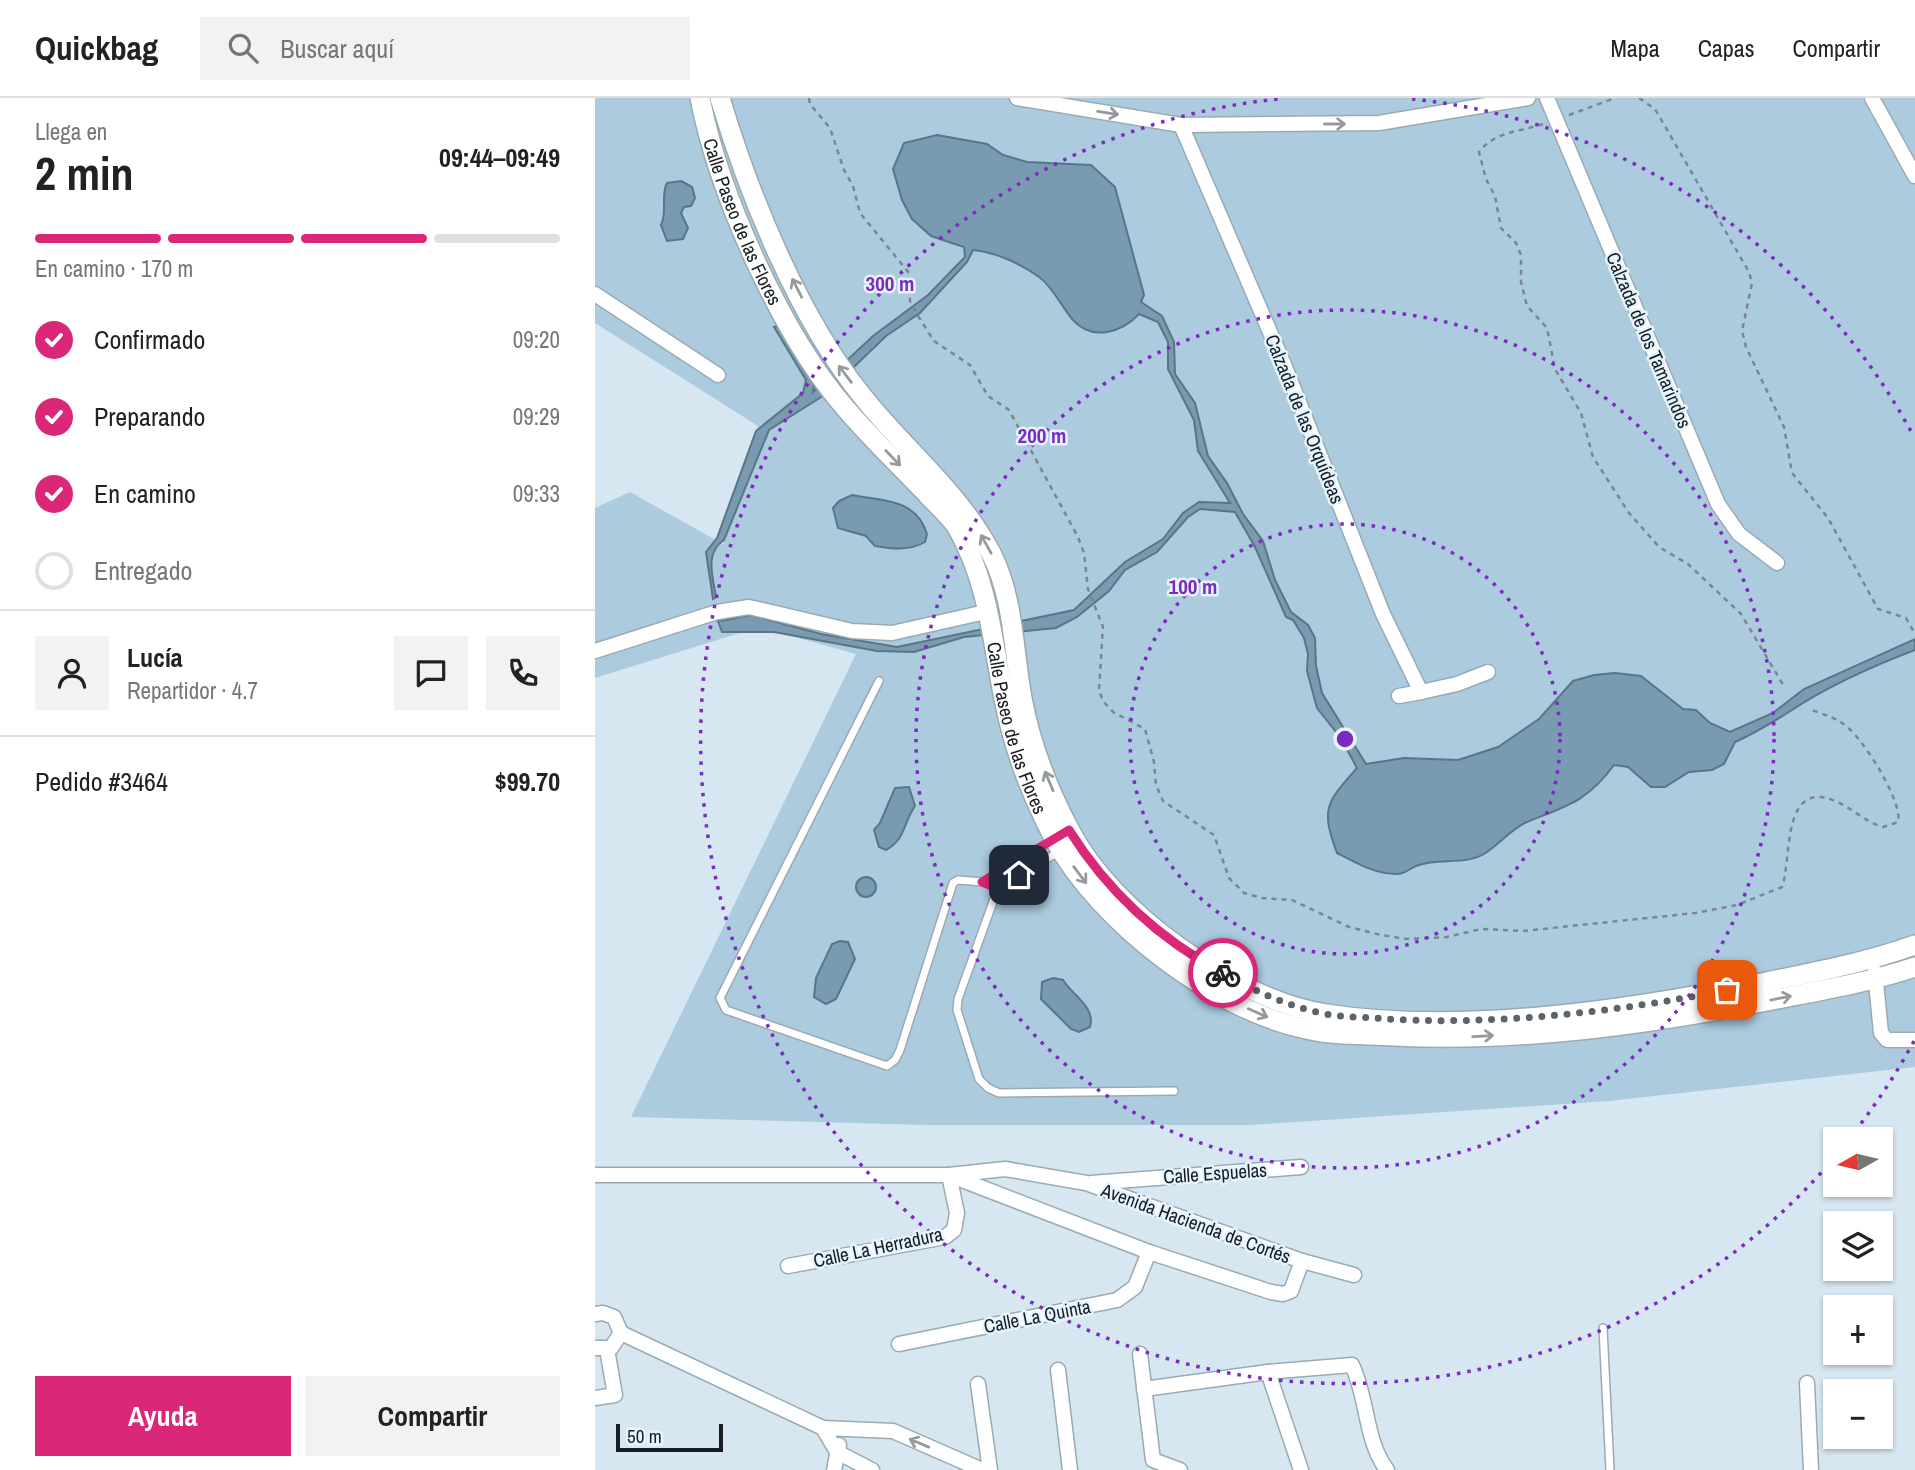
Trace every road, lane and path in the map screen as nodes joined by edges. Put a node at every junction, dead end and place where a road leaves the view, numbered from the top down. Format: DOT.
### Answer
graph roads {
  1 [pos="700,98"];
  2 [pos="720,98"];
  3 [pos="809,98"];
  4 [pos="1017,98"];
  5 [pos="1528,98"];
  6 [pos="1547,98"];
  7 [pos="1615,98"];
  8 [pos="1639,98"];
  9 [pos="1872,98"];
  10 [pos="1556,120"];
  11 [pos="1181,125"];
  12 [pos="1915,176"];
  13 [pos="765,223"];
  14 [pos="744,230"];
  15 [pos="595,294"];
  16 [pos="718,375"];
  17 [pos="1777,563"];
  18 [pos="993,588"];
  19 [pos="990,611"];
  20 [pos="1915,634"];
  21 [pos="595,651"];
  22 [pos="1006,651"];
  23 [pos="1488,672"];
  24 [pos="879,681"];
  25 [pos="1785,688"];
  26 [pos="1421,692"];
  27 [pos="1399,696"];
  28 [pos="1812,710"];
  29 [pos="1065,840"];
  30 [pos="982,882"];
  31 [pos="998,888"];
  32 [pos="1915,946"];
  33 [pos="1915,967"];
  34 [pos="1874,970"];
  35 [pos="1915,1040"];
  36 [pos="1174,1091"];
  37 [pos="1301,1167"];
  38 [pos="595,1174"];
  39 [pos="949,1175"];
  40 [pos="1086,1183"];
  41 [pos="1149,1252"];
  42 [pos="1302,1261"];
  43 [pos="788,1266"];
  44 [pos="1354,1275"];
  45 [pos="595,1314"];
  46 [pos="1604,1328"];
  47 [pos="621,1333"];
  48 [pos="899,1344"];
  49 [pos="601,1349"];
  50 [pos="1140,1354"];
  51 [pos="1058,1370"];
  52 [pos="1268,1372"];
  53 [pos="1807,1383"];
  54 [pos="978,1384"];
  55 [pos="1144,1389"];
  56 [pos="595,1398"];
  57 [pos="846,1427"];
  58 [pos="823,1428"];
  59 [pos="837,1452"];
  60 [pos="950,1463"];
  61 [pos="834,1470"];
  62 [pos="872,1470"];
  63 [pos="982,1470"];
  64 [pos="990,1470"];
  65 [pos="1070,1470"];
  66 [pos="1179,1470"];
  67 [pos="1301,1470"];
  68 [pos="1387,1470"];
  69 [pos="1610,1470"];
  70 [pos="1811,1470"];
  1 -- 14 [label="street, Calle Paseo de las Flores"];
  2 -- 13 [label="street, Calle Paseo de las Flores"];
  3 -- 28 [label="path"];
  4 -- 11 [label="street, one-way"];
  11 -- 5 [label="street, one-way"];
  6 -- 10 [label="street, Calzada de los Tamarindos"];
  7 -- 10 [label="path"];
  8 -- 20 [label="path"];
  9 -- 12 [label="street"];
  10 -- 17 [label="street, Calzada de los Tamarindos"];
  10 -- 25 [label="path"];
  11 -- 26 [label="street, Calzada de las Orquídeas"];
  13 -- 14 [label="street"];
  18 -- 13 [label="street, Calle Paseo de las Flores, one-way"];
  14 -- 18 [label="street, Calle Paseo de las Flores, one-way"];
  15 -- 16 [label="street"];
  18 -- 19 [label="street, Calle Paseo de las Flores"];
  18 -- 22 [label="street, Calle Paseo de las Flores"];
  19 -- 21 [label="street"];
  19 -- 22 [label="street, Calle Paseo de las Flores"];
  22 -- 29 [label="street, Calle Paseo de las Flores"];
  23 -- 26 [label="street"];
  24 -- 30 [label="lane"];
  26 -- 27 [label="street"];
  29 -- 30 [label="lane"];
  29 -- 31 [label="lane"];
  29 -- 34 [label="street, Calle Paseo de las Flores"];
  30 -- 31 [label="lane"];
  31 -- 36 [label="lane"];
  32 -- 34 [label="street, Calle Paseo de las Flores"];
  33 -- 34 [label="street, Calle Paseo de las Flores"];
  34 -- 35 [label="street"];
  37 -- 40 [label="street, Calle Espuelas"];
  38 -- 39 [label="street, Avenida Hacienda de Cortés"];
  39 -- 40 [label="street, Avenida Hacienda de Cortés"];
  39 -- 41 [label="street, Avenida Hacienda de Cortés"];
  39 -- 43 [label="street, Calle La Herradura"];
  40 -- 42 [label="street, Avenida Hacienda de Cortés"];
  41 -- 42 [label="street, Avenida Hacienda de Cortés"];
  41 -- 48 [label="street, Calle La Quinta"];
  42 -- 44 [label="street"];
  45 -- 47 [label="street"];
  46 -- 69 [label="lane"];
  47 -- 49 [label="street"];
  47 -- 58 [label="street"];
  49 -- 56 [label="street"];
  50 -- 55 [label="street"];
  51 -- 65 [label="street"];
  52 -- 55 [label="street"];
  52 -- 67 [label="street"];
  52 -- 68 [label="street"];
  53 -- 70 [label="street"];
  54 -- 64 [label="street"];
  55 -- 66 [label="street"];
  57 -- 58 [label="street"];
  57 -- 59 [label="street"];
  60 -- 57 [label="street, one-way"];
  58 -- 59 [label="street"];
  59 -- 61 [label="street"];
  59 -- 62 [label="street"];
  60 -- 63 [label="street"];
}
